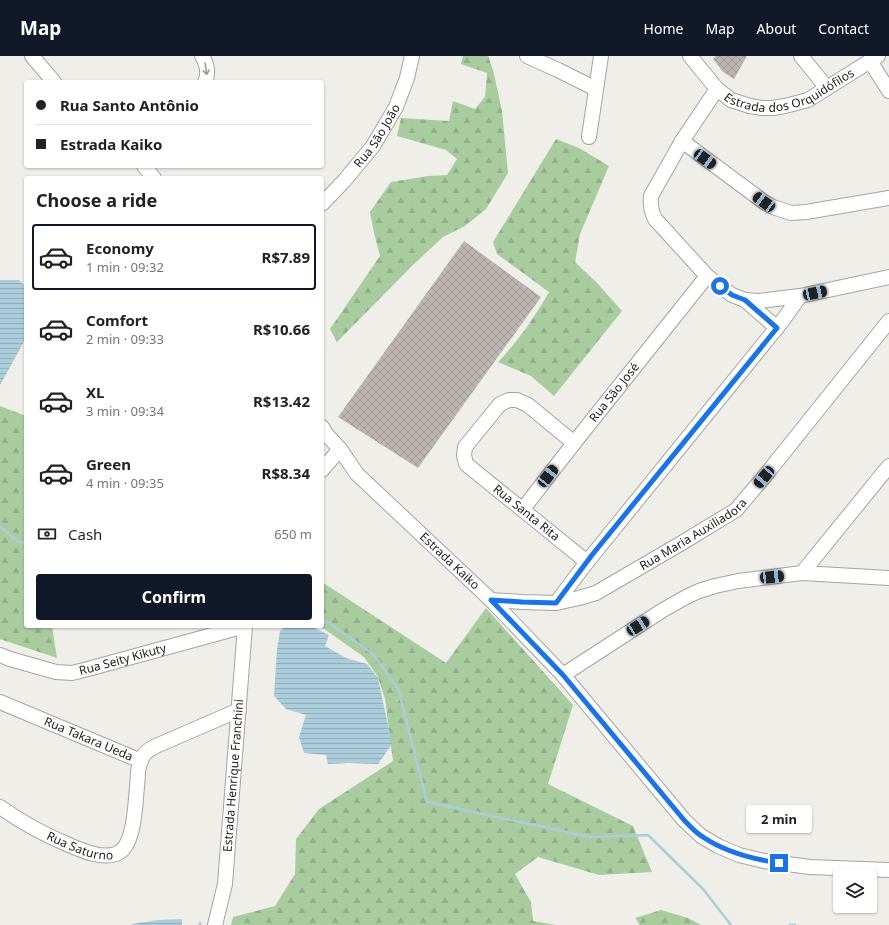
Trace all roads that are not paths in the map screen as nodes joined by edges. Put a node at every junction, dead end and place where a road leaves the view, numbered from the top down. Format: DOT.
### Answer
graph roads {
  1 [pos="32,56"];
  2 [pos="202,56"];
  3 [pos="412,56"];
  4 [pos="527,56"];
  5 [pos="601,56"];
  6 [pos="690,56"];
  7 [pos="801,56"];
  8 [pos="874,58"];
  9 [pos="52,80"];
  10 [pos="206,80"];
  11 [pos="826,88"];
  12 [pos="596,89"];
  13 [pos="717,89"];
  14 [pos="889,91"];
  15 [pos="589,137"];
  16 [pos="682,141"];
  17 [pos="146,168"];
  18 [pos="152,176"];
  19 [pos="889,198"];
  20 [pos="324,202"];
  21 [pos="707,276"];
  22 [pos="889,277"];
  23 [pos="800,296"];
  24 [pos="745,300"];
  25 [pos="889,321"];
  26 [pos="777,328"];
  27 [pos="324,430"];
  28 [pos="574,443"];
  29 [pos="340,448"];
  30 [pos="889,466"];
  31 [pos="324,468"];
  32 [pos="523,509"];
  33 [pos="587,562"];
  34 [pos="802,573"];
  35 [pos="889,578"];
  36 [pos="491,600"];
  37 [pos="556,603"];
  38 [pos="238,628"];
  39 [pos="245,628"];
  40 [pos="0,656"];
  41 [pos="563,675"];
  42 [pos="0,702"];
  43 [pos="239,710"];
  44 [pos="141,761"];
  45 [pos="0,807"];
  46 [pos="889,870"];
  47 [pos="216,925"];
  1 -- 9 [label="street"];
  2 -- 10 [label="street, one-way"];
  3 -- 20 [label="street, Rua São João"];
  4 -- 12 [label="street"];
  5 -- 12 [label="street"];
  6 -- 13 [label="street, Estrada dos Orquidófilos"];
  7 -- 11 [label="street"];
  8 -- 11 [label="street, Estrada dos Orquidófilos"];
  8 -- 14 [label="street"];
  11 -- 13 [label="street, Estrada dos Orquidófilos"];
  12 -- 15 [label="street"];
  13 -- 16 [label="street"];
  16 -- 19 [label="street"];
  16 -- 21 [label="street"];
  17 -- 18 [label="street"];
  21 -- 24 [label="street"];
  21 -- 28 [label="street, Rua São José"];
  22 -- 23 [label="street"];
  23 -- 24 [label="street"];
  23 -- 26 [label="street"];
  24 -- 26 [label="street"];
  25 -- 37 [label="street, Rua Maria Auxiliadora"];
  26 -- 33 [label="street"];
  27 -- 29 [label="street, Estrada Kaiko"];
  28 -- 32 [label="street, Rua São José"];
  28 -- 32 [label="street, Rua Santa Rita"];
  29 -- 31 [label="street"];
  29 -- 36 [label="street, Estrada Kaiko"];
  30 -- 34 [label="street"];
  32 -- 33 [label="street, Rua Santa Rita"];
  33 -- 37 [label="street"];
  34 -- 35 [label="street"];
  34 -- 41 [label="street"];
  36 -- 37 [label="street, Rua Maria Auxiliadora"];
  36 -- 41 [label="street, Estrada Kaiko"];
  38 -- 40 [label="street, Rua Seity Kikuty"];
  39 -- 43 [label="street, Estrada Henrique Franchini"];
  41 -- 46 [label="street, Estrada Kaiko"];
  42 -- 44 [label="street, Rua Takara Ueda"];
  43 -- 44 [label="street, Rua Takara Ueda"];
  43 -- 47 [label="street, Estrada Henrique Franchini"];
  44 -- 45 [label="street, Rua Saturno"];
}
